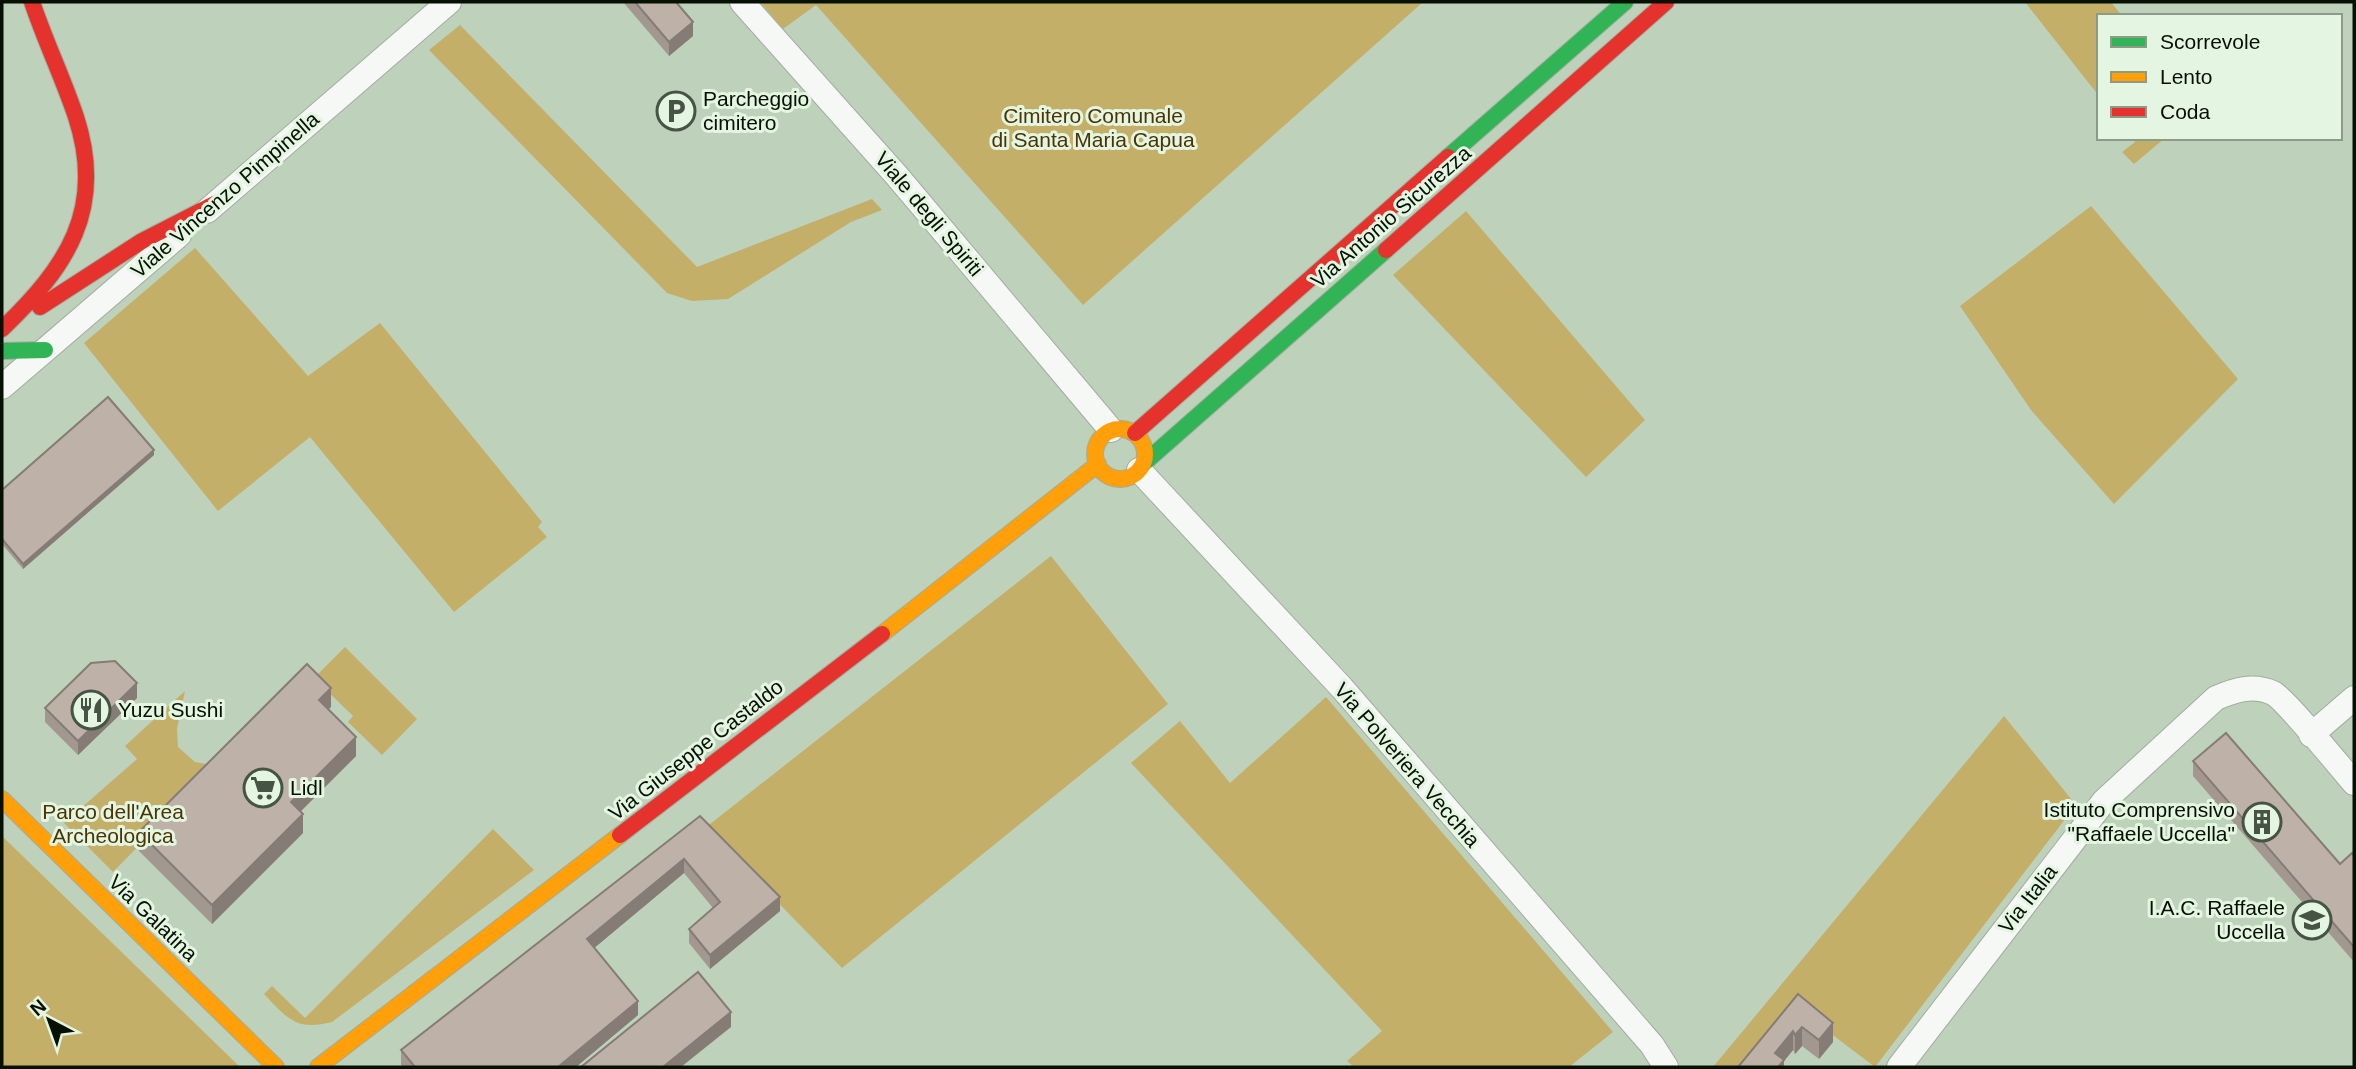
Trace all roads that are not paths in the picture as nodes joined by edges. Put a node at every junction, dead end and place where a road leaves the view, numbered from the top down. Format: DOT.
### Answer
graph roads {
  1 [pos="32,2"];
  2 [pos="449,2"];
  3 [pos="742,2"];
  4 [pos="1625,2"];
  5 [pos="1666,2"];
  6 [pos="64,89"];
  7 [pos="218,202"];
  8 [pos="32,272"];
  9 [pos="2,329"];
  10 [pos="45,350"];
  11 [pos="2,351"];
  12 [pos="2,387"];
  13 [pos="1123,432"];
  14 [pos="1097,464"];
  15 [pos="1126,475"];
  16 [pos="2354,698"];
  17 [pos="2311,735"];
  18 [pos="2354,783"];
  19 [pos="2,785"];
  20 [pos="10,808"];
  21 [pos="1652,1045"];
  22 [pos="276,1067"];
  23 [pos="318,1067"];
  24 [pos="1666,1067"];
  25 [pos="1672,1067"];
  26 [pos="1899,1067"];
  1 -- 6 [label="main road"];
  2 -- 7 [label="street, Viale Vincenzo Pimpinella"];
  3 -- 13 [label="street, Viale degli Spiriti"];
  4 -- 13 [label="main road, Via Antonio Sicurezza"];
  5 -- 15 [label="main road, Via Antonio Sicurezza"];
  6 -- 8 [label="main road"];
  6 -- 9 [label="main road"];
  7 -- 9 [label="main road"];
  7 -- 10 [label="street, Viale Vincenzo Pimpinella"];
  10 -- 11 [label="main road"];
  10 -- 12 [label="street, Viale Vincenzo Pimpinella"];
  13 -- 14 [label="main road"];
  13 -- 15 [label="main road"];
  14 -- 15 [label="main road"];
  14 -- 23 [label="main road, Via Giuseppe Castaldo"];
  15 -- 21 [label="street, Via Polveriera Vecchia"];
  16 -- 17 [label="street"];
  17 -- 18 [label="street"];
  17 -- 26 [label="street, Via Italia"];
  19 -- 20 [label="street"];
  20 -- 22 [label="main road, Via Galatina"];
  21 -- 24 [label="street, Via Polveriera Vecchia"];
  21 -- 25 [label="street"];
}
